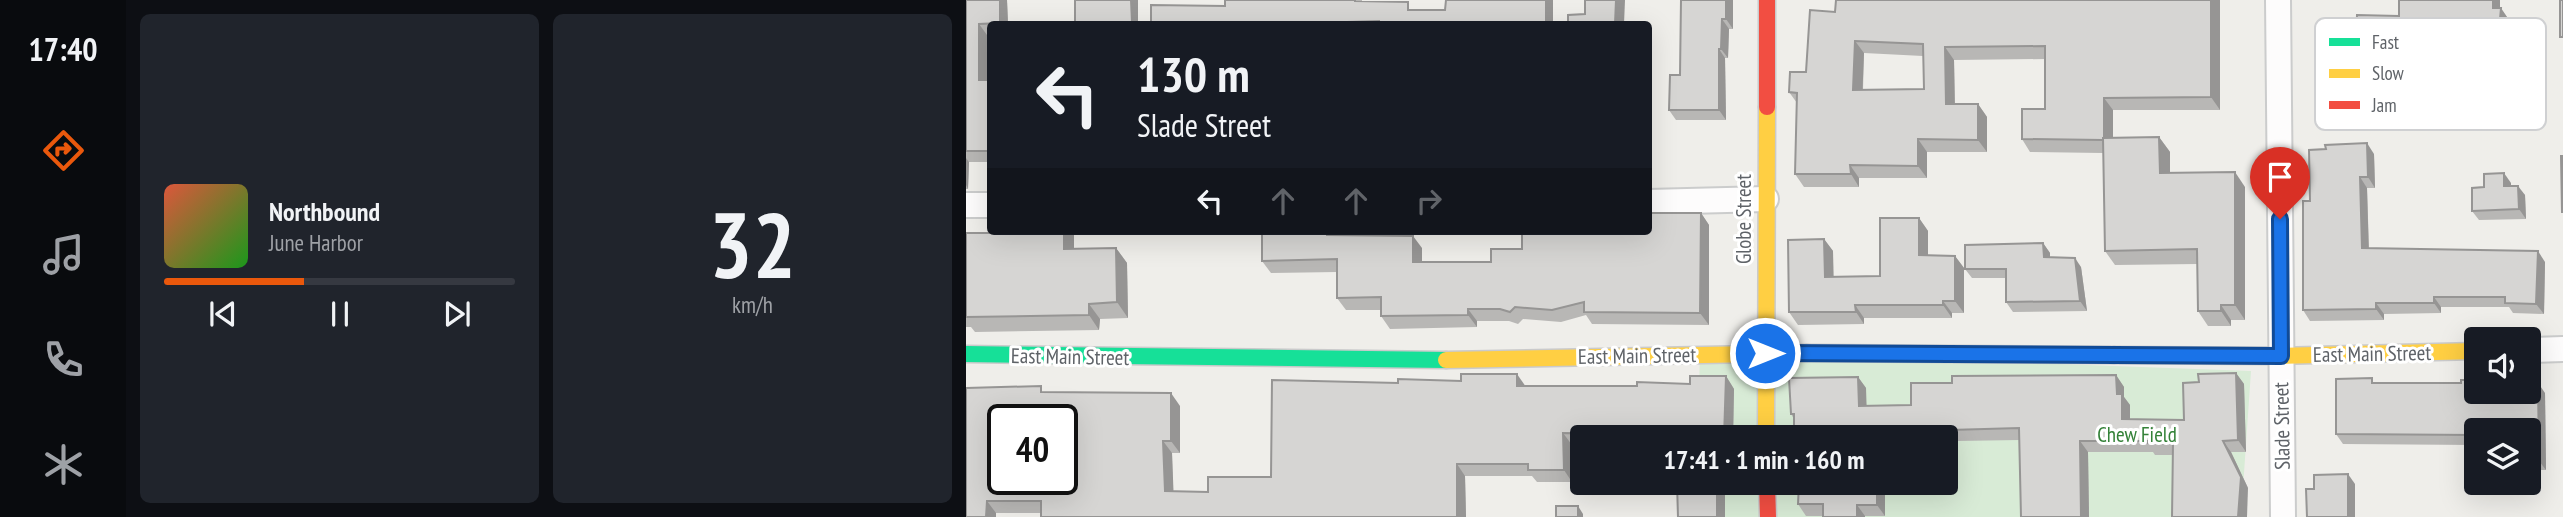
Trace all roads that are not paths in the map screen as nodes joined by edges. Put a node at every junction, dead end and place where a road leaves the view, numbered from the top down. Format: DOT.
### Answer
graph roads {
  1 [pos="1767,0"];
  2 [pos="2278,0"];
  3 [pos="1766,199"];
  4 [pos="1652,202"];
  5 [pos="966,205"];
  6 [pos="987,205"];
  7 [pos="2563,349"];
  8 [pos="2541,350"];
  9 [pos="2464,351"];
  10 [pos="1765,353"];
  11 [pos="966,354"];
  12 [pos="2281,356"];
  13 [pos="1766,425"];
  14 [pos="1768,495"];
  15 [pos="1768,517"];
  16 [pos="2283,517"];
  1 -- 3 [label="street, Globe Street"];
  2 -- 12 [label="street, Slade Street"];
  3 -- 4 [label="street"];
  3 -- 10 [label="street, Globe Street"];
  5 -- 6 [label="street"];
  7 -- 8 [label="street"];
  9 -- 12 [label="street, East Main Street"];
  10 -- 11 [label="street, East Main Street"];
  10 -- 12 [label="street, East Main Street"];
  10 -- 13 [label="street, Globe Street"];
  12 -- 16 [label="street, Slade Street"];
  14 -- 15 [label="street"];
}
